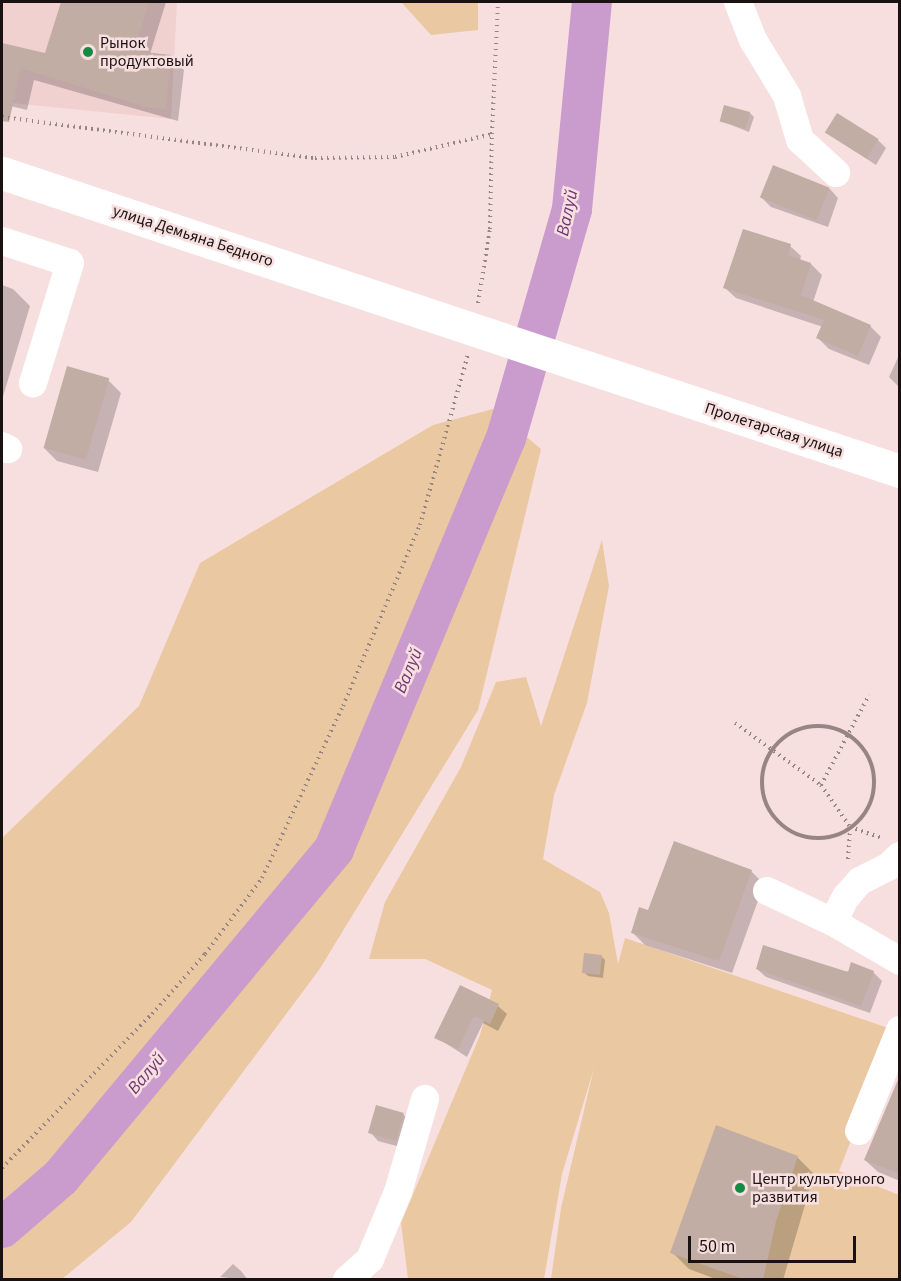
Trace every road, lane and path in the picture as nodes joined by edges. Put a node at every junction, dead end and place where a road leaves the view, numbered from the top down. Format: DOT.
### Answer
graph roads {
  1 [pos="498,2"];
  2 [pos="738,2"];
  3 [pos="2,117"];
  4 [pos="492,134"];
  5 [pos="2,173"];
  6 [pos="836,173"];
  7 [pos="2,241"];
  8 [pos="476,312"];
  9 [pos="470,348"];
  10 [pos="33,382"];
  11 [pos="648,389"];
  12 [pos="900,471"];
  13 [pos="869,695"];
  14 [pos="735,723"];
  15 [pos="848,735"];
  16 [pos="773,750"];
  17 [pos="821,785"];
  18 [pos="850,827"];
  19 [pos="895,848"];
  20 [pos="767,891"];
  21 [pos="833,922"];
  22 [pos="900,962"];
  23 [pos="900,1030"];
  24 [pos="425,1099"];
  25 [pos="859,1131"];
  26 [pos="2,1168"];
  27 [pos="347,1280"];
  1 -- 4 [label="path"];
  2 -- 6 [label="street"];
  3 -- 4 [label="path"];
  4 -- 8 [label="path"];
  5 -- 11 [label="main road, улица Демьяна Бедного"];
  7 -- 10 [label="street"];
  9 -- 26 [label="path"];
  11 -- 12 [label="main road, Пролетарская улица"];
  13 -- 15 [label="path"];
  14 -- 16 [label="path"];
  15 -- 16 [label="path"];
  15 -- 17 [label="path"];
  15 -- 18 [label="path"];
  16 -- 17 [label="path"];
  16 -- 18 [label="path"];
  17 -- 18 [label="path"];
  18 -- 19 [label="path"];
  19 -- 21 [label="street"];
  20 -- 21 [label="street"];
  21 -- 22 [label="street"];
  23 -- 25 [label="street"];
  24 -- 27 [label="street"];
}
